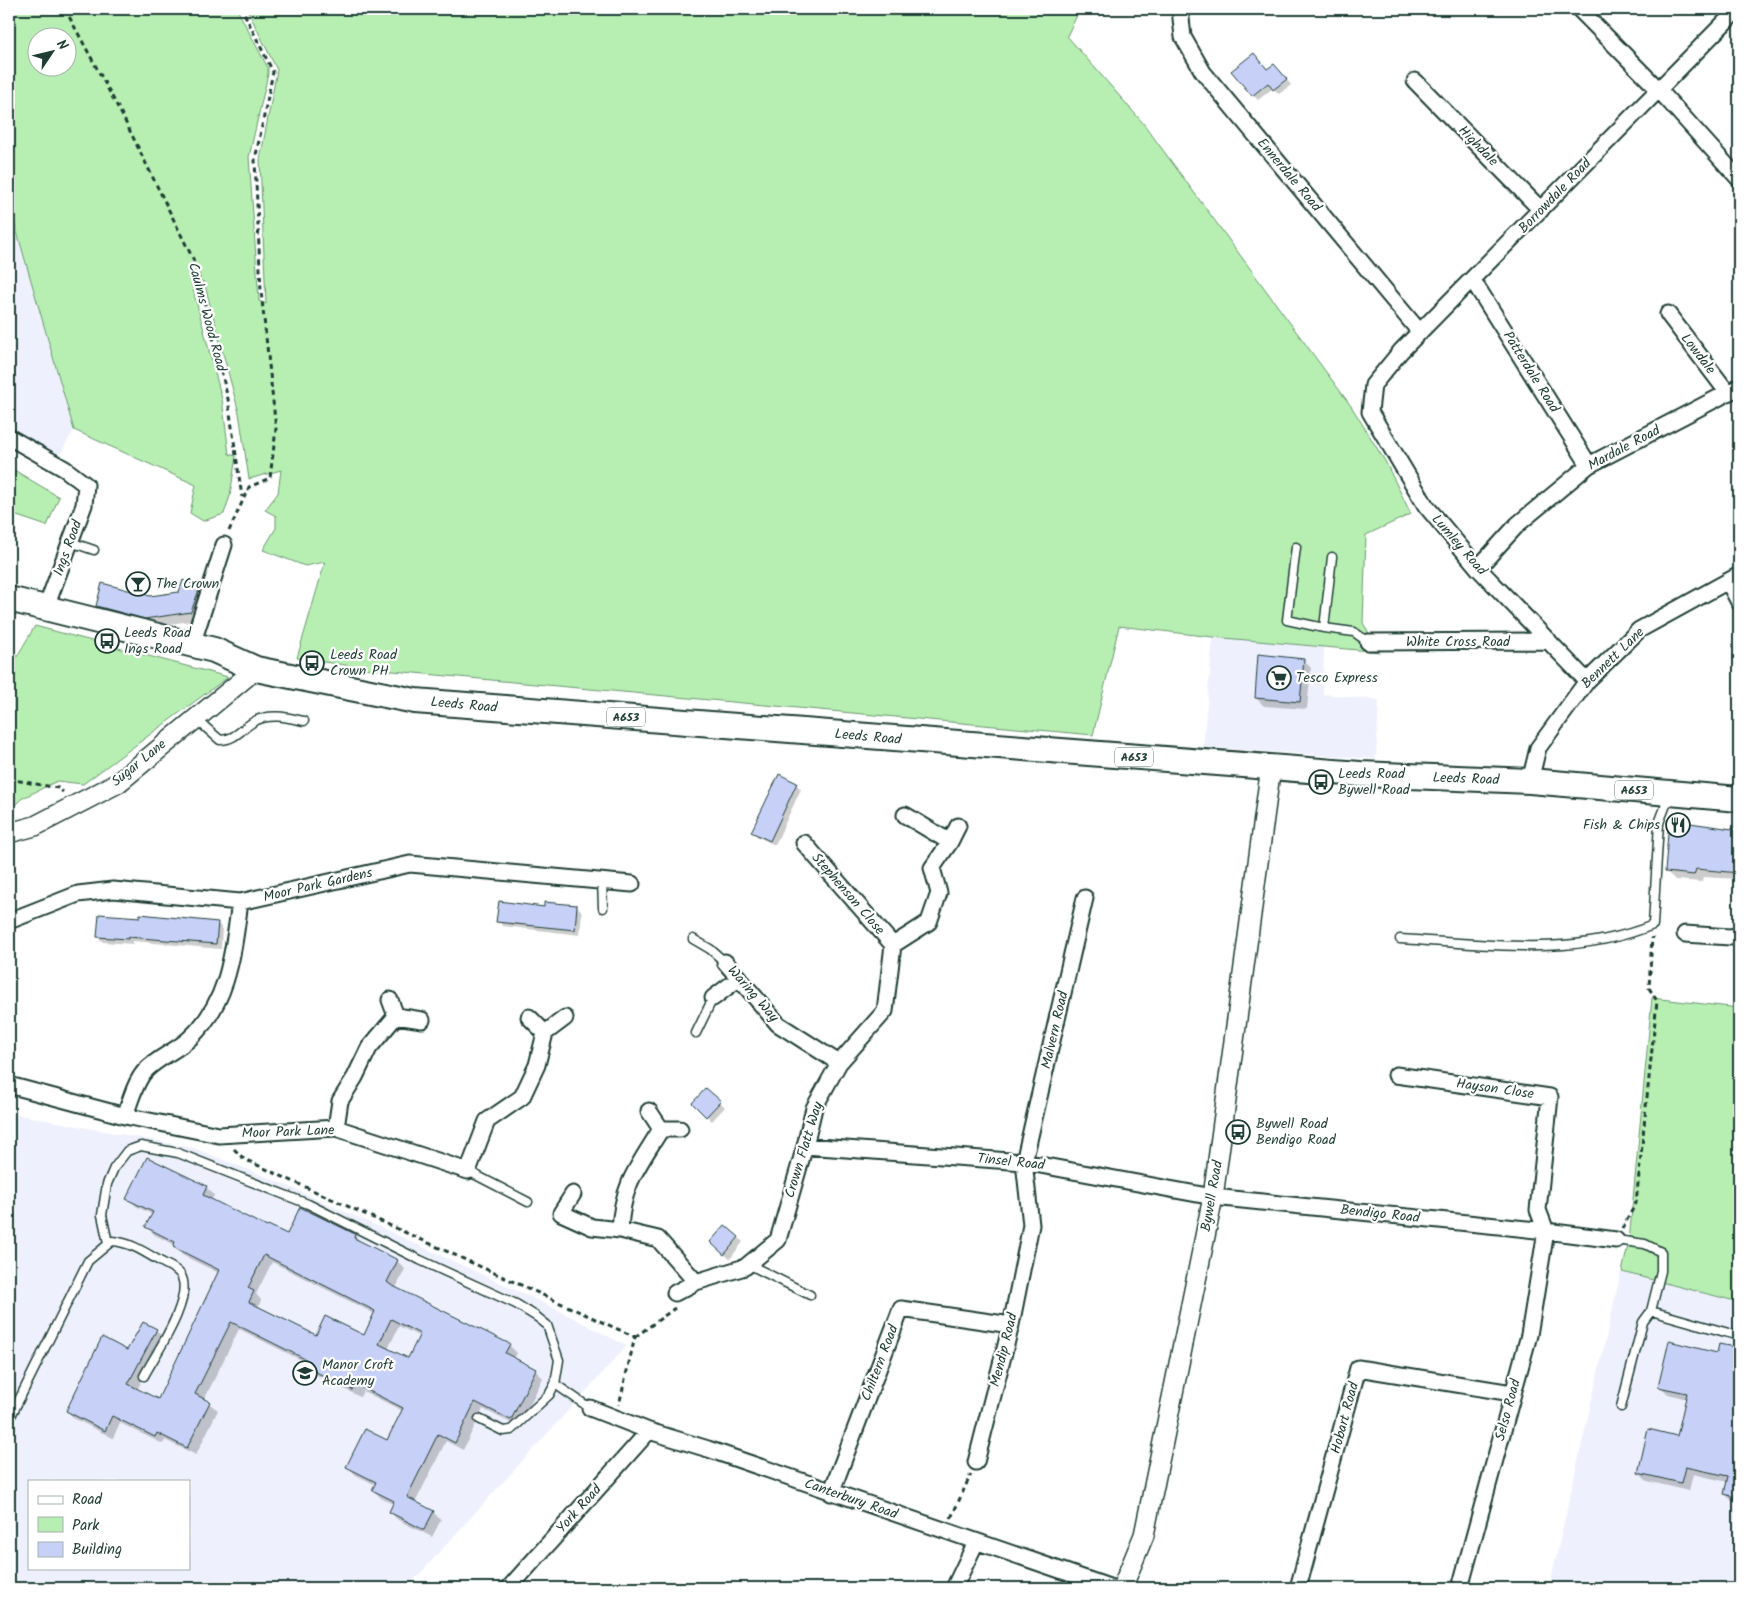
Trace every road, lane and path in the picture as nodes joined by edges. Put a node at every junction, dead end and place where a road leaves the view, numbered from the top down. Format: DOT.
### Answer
graph roads {
  1 [pos="65,9"];
  2 [pos="242,9"];
  3 [pos="1180,9"];
  4 [pos="1579,9"];
  5 [pos="1738,9"];
  6 [pos="1415,81"];
  7 [pos="1658,90"];
  8 [pos="1739,179"];
  9 [pos="1541,210"];
  10 [pos="1472,279"];
  11 [pos="1668,314"];
  12 [pos="1419,331"];
  13 [pos="1372,385"];
  14 [pos="1734,390"];
  15 [pos="9,437"];
  16 [pos="1589,465"];
  17 [pos="243,498"];
  18 [pos="70,542"];
  19 [pos="224,545"];
  20 [pos="1296,547"];
  21 [pos="94,550"];
  22 [pos="1332,557"];
  23 [pos="1478,568"];
  24 [pos="1734,578"];
  25 [pos="9,599"];
  26 [pos="1739,602"];
  27 [pos="45,610"];
  28 [pos="1324,628"];
  29 [pos="1549,641"];
  30 [pos="1368,642"];
  31 [pos="192,645"];
  32 [pos="256,669"];
  33 [pos="1587,681"];
  34 [pos="194,718"];
  35 [pos="304,721"];
  36 [pos="1271,766"];
  37 [pos="9,779"];
  38 [pos="1530,781"];
  39 [pos="1670,793"];
  40 [pos="1739,799"];
  41 [pos="77,802"];
  42 [pos="905,815"];
  43 [pos="958,826"];
  44 [pos="9,833"];
  45 [pos="950,842"];
  46 [pos="804,844"];
  47 [pos="602,881"];
  48 [pos="632,884"];
  49 [pos="1085,898"];
  50 [pos="240,902"];
  51 [pos="603,908"];
  52 [pos="9,921"];
  53 [pos="1653,925"];
  54 [pos="1685,934"];
  55 [pos="1739,935"];
  56 [pos="1400,939"];
  57 [pos="693,940"];
  58 [pos="893,945"];
  59 [pos="725,962"];
  60 [pos="738,979"];
  61 [pos="713,998"];
  62 [pos="390,1000"];
  63 [pos="396,1016"];
  64 [pos="529,1017"];
  65 [pos="565,1018"];
  66 [pos="422,1020"];
  67 [pos="545,1033"];
  68 [pos="696,1034"];
  69 [pos="839,1063"];
  70 [pos="1396,1075"];
  71 [pos="9,1085"];
  72 [pos="649,1111"];
  73 [pos="125,1116"];
  74 [pos="336,1128"];
  75 [pos="661,1129"];
  76 [pos="680,1129"];
  77 [pos="806,1146"];
  78 [pos="1024,1162"];
  79 [pos="468,1172"];
  80 [pos="573,1194"];
  81 [pos="1213,1197"];
  82 [pos="528,1202"];
  83 [pos="620,1230"];
  84 [pos="1546,1231"];
  85 [pos="1616,1240"];
  86 [pos="108,1243"];
  87 [pos="748,1264"];
  88 [pos="696,1282"];
  89 [pos="675,1293"];
  90 [pos="810,1294"];
  91 [pos="1651,1311"];
  92 [pos="1011,1325"];
  93 [pos="1739,1336"];
  94 [pos="635,1337"];
  95 [pos="144,1376"];
  96 [pos="555,1384"];
  97 [pos="1512,1393"];
  98 [pos="590,1408"];
  99 [pos="1621,1408"];
  100 [pos="479,1419"];
  101 [pos="9,1420"];
  102 [pos="649,1431"];
  103 [pos="976,1462"];
  104 [pos="831,1493"];
  105 [pos="945,1532"];
  106 [pos="976,1542"];
  107 [pos="509,1588"];
  108 [pos="954,1588"];
  109 [pos="1112,1588"];
  110 [pos="1122,1588"];
  111 [pos="1298,1588"];
  112 [pos="1460,1588"];
  1 -- 17 [label="path, Caulms Wood Road"];
  2 -- 17 [label="path"];
  3 -- 12 [label="street, Ennerdale Road"];
  4 -- 7 [label="street"];
  5 -- 7 [label="street, Borrowdale Road"];
  6 -- 9 [label="street, Highdale"];
  7 -- 8 [label="street"];
  7 -- 9 [label="street, Borrowdale Road"];
  9 -- 10 [label="street, Borrowdale Road"];
  10 -- 12 [label="street, Borrowdale Road"];
  10 -- 16 [label="street, Patterdale Road"];
  11 -- 14 [label="street, Lowdale"];
  12 -- 13 [label="street, Borrowdale Road"];
  13 -- 23 [label="street, Lumley Road"];
  14 -- 16 [label="street, Mardale Road"];
  15 -- 18 [label="street, Ings Road"];
  16 -- 23 [label="street, Mardale Road"];
  17 -- 19 [label="path"];
  18 -- 21 [label="lane"];
  18 -- 27 [label="street, Ings Road"];
  19 -- 31 [label="street"];
  20 -- 28 [label="lane"];
  22 -- 28 [label="lane"];
  23 -- 29 [label="street, Lumley Road"];
  24 -- 26 [label="street"];
  24 -- 33 [label="street, Bennett Lane"];
  25 -- 27 [label="main road, Leeds Road / A653"];
  27 -- 31 [label="main road, Leeds Road / A653"];
  28 -- 30 [label="lane"];
  29 -- 30 [label="street, White Cross Road"];
  29 -- 33 [label="street, Lumley Road"];
  31 -- 32 [label="main road, Leeds Road / A653"];
  32 -- 34 [label="street, Sugar Lane"];
  32 -- 36 [label="main road, Leeds Road / A653"];
  33 -- 38 [label="street, Bennett Lane"];
  34 -- 35 [label="lane"];
  34 -- 41 [label="street, Sugar Lane"];
  36 -- 38 [label="main road, Leeds Road / A653"];
  36 -- 81 [label="street, Bywell Road"];
  37 -- 41 [label="path"];
  38 -- 39 [label="main road, Leeds Road / A653"];
  39 -- 40 [label="main road, Leeds Road / A653"];
  39 -- 53 [label="lane"];
  41 -- 44 [label="street, Sugar Lane"];
  42 -- 45 [label="street"];
  43 -- 45 [label="street"];
  45 -- 58 [label="street"];
  46 -- 58 [label="street, Stephenson Close"];
  47 -- 48 [label="street, Moor Park Gardens"];
  47 -- 50 [label="street, Moor Park Gardens"];
  47 -- 51 [label="lane"];
  49 -- 78 [label="street, Malvern Road"];
  50 -- 52 [label="street, Moor Park Gardens"];
  50 -- 73 [label="street"];
  53 -- 56 [label="lane"];
  53 -- 85 [label="path"];
  54 -- 55 [label="street"];
  57 -- 59 [label="lane, Waring Way"];
  58 -- 69 [label="street, Crown Flatt Way"];
  59 -- 60 [label="street, Waring Way"];
  60 -- 61 [label="street"];
  60 -- 69 [label="street, Waring Way"];
  61 -- 68 [label="lane"];
  62 -- 63 [label="street"];
  63 -- 66 [label="street"];
  63 -- 74 [label="street"];
  64 -- 67 [label="street"];
  65 -- 67 [label="street"];
  67 -- 79 [label="street"];
  69 -- 77 [label="street, Crown Flatt Way"];
  70 -- 84 [label="street, Hayson Close"];
  71 -- 73 [label="street, Moor Park Lane"];
  72 -- 75 [label="street"];
  73 -- 74 [label="street, Moor Park Lane"];
  74 -- 79 [label="street, Moor Park Lane"];
  75 -- 76 [label="street"];
  75 -- 83 [label="street"];
  77 -- 78 [label="street, Tinsel Road"];
  77 -- 87 [label="street, Crown Flatt Way"];
  78 -- 81 [label="street, Tinsel Road"];
  78 -- 92 [label="street, Mendip Road"];
  79 -- 82 [label="lane"];
  80 -- 83 [label="street"];
  81 -- 84 [label="street, Bendigo Road"];
  81 -- 110 [label="street, Bywell Road"];
  83 -- 88 [label="street"];
  84 -- 85 [label="street, Bendigo Road"];
  84 -- 97 [label="street, Selso Road"];
  85 -- 91 [label="lane"];
  86 -- 95 [label="lane"];
  86 -- 96 [label="lane"];
  86 -- 101 [label="lane"];
  87 -- 88 [label="street, Crown Flatt Way"];
  87 -- 90 [label="lane"];
  88 -- 89 [label="street, Crown Flatt Way"];
  89 -- 94 [label="path"];
  91 -- 93 [label="lane"];
  91 -- 99 [label="lane"];
  92 -- 103 [label="street, Mendip Road"];
  92 -- 104 [label="street, Chiltern Road"];
  96 -- 98 [label="lane"];
  96 -- 100 [label="lane"];
  97 -- 111 [label="street, Hobart Road"];
  97 -- 112 [label="street, Selso Road"];
  98 -- 102 [label="street, Canterbury Road"];
  102 -- 104 [label="street, Canterbury Road"];
  102 -- 107 [label="street, York Road"];
  103 -- 105 [label="path"];
  104 -- 105 [label="street, Canterbury Road"];
  105 -- 106 [label="street, Canterbury Road"];
  106 -- 108 [label="street"];
  106 -- 109 [label="street, Canterbury Road"];
}
